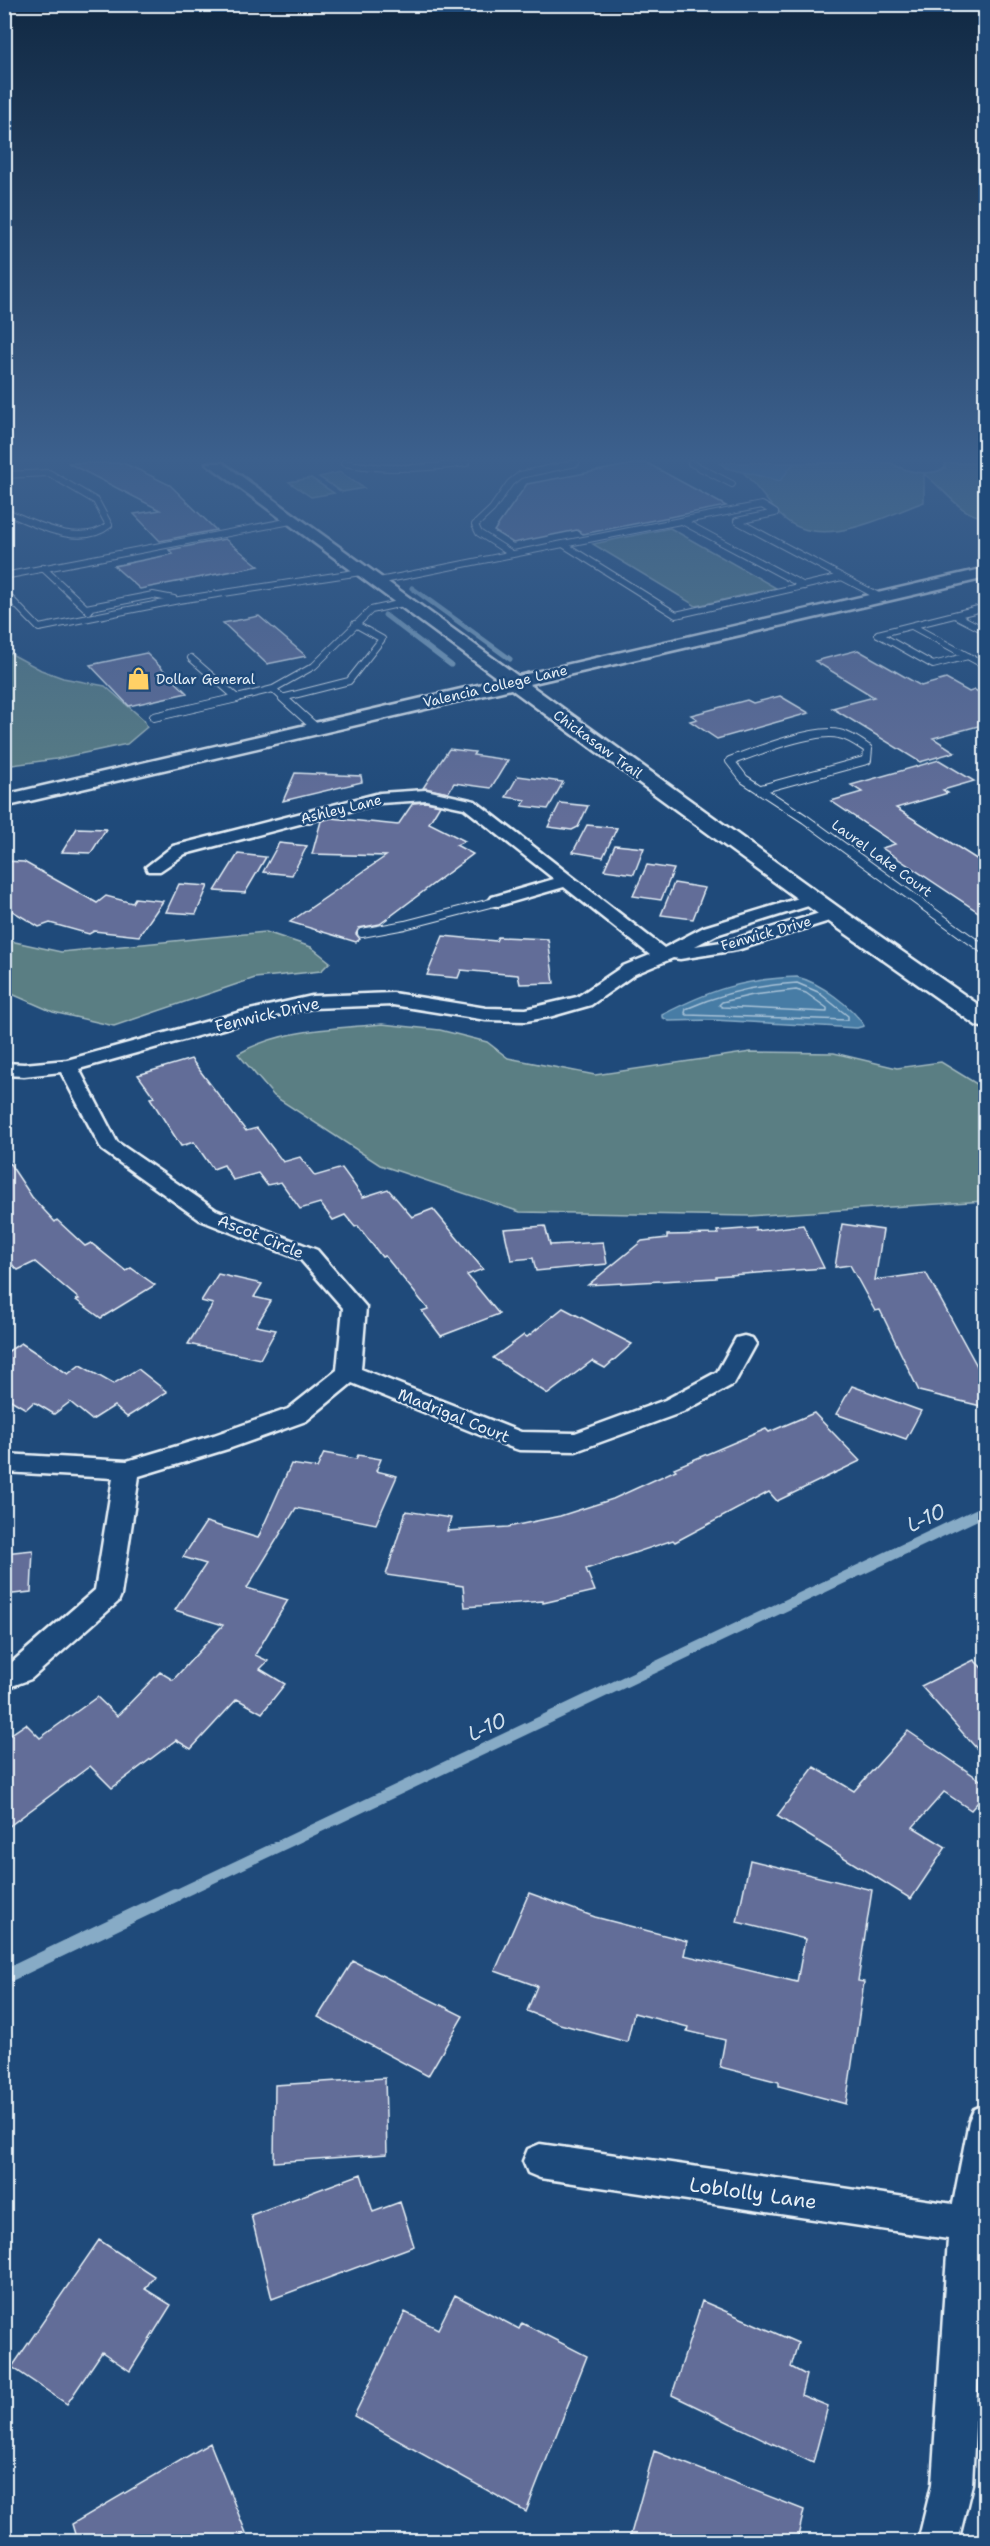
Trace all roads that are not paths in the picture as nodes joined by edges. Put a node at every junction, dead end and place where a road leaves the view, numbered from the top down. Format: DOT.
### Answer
graph roads {
  1 [pos="59,582"];
  2 [pos="328,582"];
  3 [pos="374,582"];
  4 [pos="623,582"];
  5 [pos="796,582"];
  6 [pos="822,582"];
  7 [pos="851,582"];
  8 [pos="947,582"];
  9 [pos="804,586"];
  10 [pos="4,592"];
  11 [pos="880,597"];
  12 [pos="179,600"];
  13 [pos="403,603"];
  14 [pos="86,608"];
  15 [pos="986,608"];
  16 [pos="955,615"];
  17 [pos="95,617"];
  18 [pos="355,624"];
  19 [pos="912,626"];
  20 [pos="986,631"];
  21 [pos="968,656"];
  22 [pos="191,658"];
  23 [pos="986,666"];
  24 [pos="512,682"];
  25 [pos="273,690"];
  26 [pos="237,698"];
  27 [pos="282,699"];
  28 [pos="154,717"];
  29 [pos="316,728"];
  30 [pos="761,789"];
  31 [pos="4,801"];
  32 [pos="154,867"];
  33 [pos="567,881"];
  34 [pos="812,899"];
  35 [pos="498,900"];
  36 [pos="833,914"];
  37 [pos="362,933"];
  38 [pos="986,951"];
  39 [pos="663,956"];
  40 [pos="986,1021"];
  41 [pos="68,1066"];
  42 [pos="4,1069"];
  43 [pos="744,1344"];
  44 [pos="349,1372"];
  45 [pos="4,1463"];
  46 [pos="127,1470"];
  47 [pos="4,1678"];
  48 [pos="986,2121"];
  49 [pos="540,2161"];
  50 [pos="967,2224"];
  51 [pos="938,2541"];
  1 -- 14 [label="lane"];
  2 -- 12 [label="lane"];
  3 -- 13 [label="street, Chickasaw Trail"];
  4 -- 9 [label="lane"];
  5 -- 9 [label="lane"];
  6 -- 9 [label="lane"];
  7 -- 11 [label="lane"];
  8 -- 11 [label="street, Valencia College Lane"];
  10 -- 17 [label="lane"];
  11 -- 24 [label="street, Valencia College Lane"];
  12 -- 14 [label="lane"];
  12 -- 17 [label="lane"];
  13 -- 18 [label="lane"];
  13 -- 24 [label="street, Chickasaw Trail"];
  14 -- 17 [label="lane"];
  15 -- 16 [label="lane"];
  16 -- 19 [label="lane"];
  16 -- 20 [label="lane"];
  18 -- 25 [label="lane"];
  18 -- 27 [label="lane"];
  19 -- 21 [label="lane"];
  19 -- 21 [label="lane"];
  21 -- 23 [label="lane"];
  22 -- 26 [label="lane"];
  24 -- 29 [label="street, Valencia College Lane"];
  24 -- 34 [label="street, Chickasaw Trail"];
  25 -- 26 [label="lane"];
  25 -- 27 [label="lane"];
  26 -- 28 [label="lane"];
  27 -- 29 [label="lane"];
  29 -- 31 [label="street, Valencia College Lane"];
  30 -- 30 [label="lane, Laurel Lake Court"];
  30 -- 38 [label="lane, Laurel Lake Court"];
  32 -- 33 [label="street, Ashley Lane"];
  33 -- 35 [label="street"];
  33 -- 39 [label="street, Ashley Lane"];
  34 -- 36 [label="street, Chickasaw Trail"];
  34 -- 39 [label="street, Fenwick Drive"];
  35 -- 37 [label="lane"];
  36 -- 39 [label="street, Fenwick Drive"];
  36 -- 40 [label="street, Chickasaw Trail"];
  39 -- 41 [label="street, Fenwick Drive"];
  41 -- 42 [label="street, Fenwick Drive"];
  41 -- 44 [label="street, Ascot Circle"];
  43 -- 44 [label="street, Madrigal Court"];
  44 -- 46 [label="street"];
  45 -- 46 [label="street"];
  46 -- 47 [label="street"];
  48 -- 50 [label="street"];
  49 -- 50 [label="street, Loblolly Lane"];
  50 -- 51 [label="street"];
}
